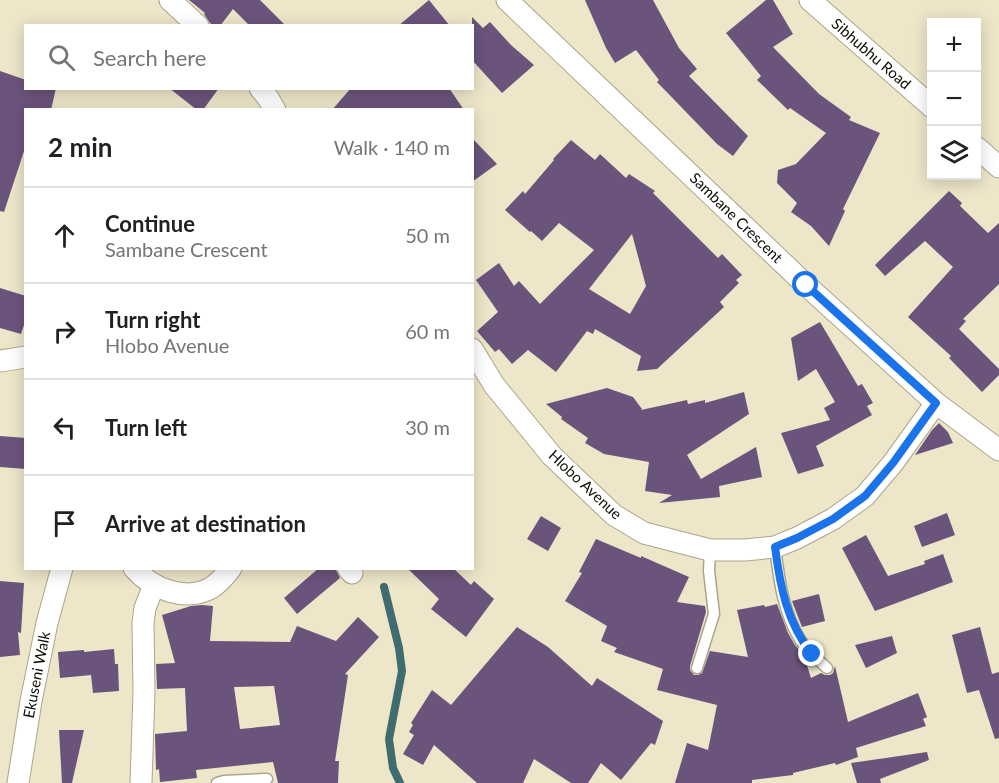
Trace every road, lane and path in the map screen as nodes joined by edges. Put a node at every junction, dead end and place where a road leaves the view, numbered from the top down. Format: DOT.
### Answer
graph roads {
  1 [pos="170,0"];
  2 [pos="507,0"];
  3 [pos="810,0"];
  4 [pos="196,24"];
  5 [pos="262,90"];
  6 [pos="927,103"];
  7 [pos="274,108"];
  8 [pos="981,151"];
  9 [pos="999,167"];
  10 [pos="474,352"];
  11 [pos="24,357"];
  12 [pos="0,361"];
  13 [pos="936,403"];
  14 [pos="999,450"];
  15 [pos="775,547"];
  16 [pos="710,550"];
  17 [pos="61,570"];
  18 [pos="136,570"];
  19 [pos="229,570"];
  20 [pos="154,585"];
  21 [pos="697,668"];
  22 [pos="827,668"];
  23 [pos="267,779"];
  24 [pos="18,783"];
  25 [pos="141,783"];
  26 [pos="217,783"];
  1 -- 4 [label="street"];
  2 -- 13 [label="street, Sambane Crescent"];
  3 -- 6 [label="street, Sibhubhu Road"];
  5 -- 7 [label="street"];
  8 -- 9 [label="street"];
  10 -- 16 [label="street, Hlobo Avenue"];
  11 -- 12 [label="street"];
  13 -- 14 [label="street, Sambane Crescent"];
  13 -- 15 [label="street, Hlobo Avenue"];
  15 -- 16 [label="street, Hlobo Avenue"];
  15 -- 22 [label="lane"];
  16 -- 21 [label="lane"];
  17 -- 24 [label="street, Ekuseni Walk"];
  18 -- 20 [label="street"];
  19 -- 20 [label="street"];
  20 -- 25 [label="street"];
  23 -- 26 [label="lane"];
}
